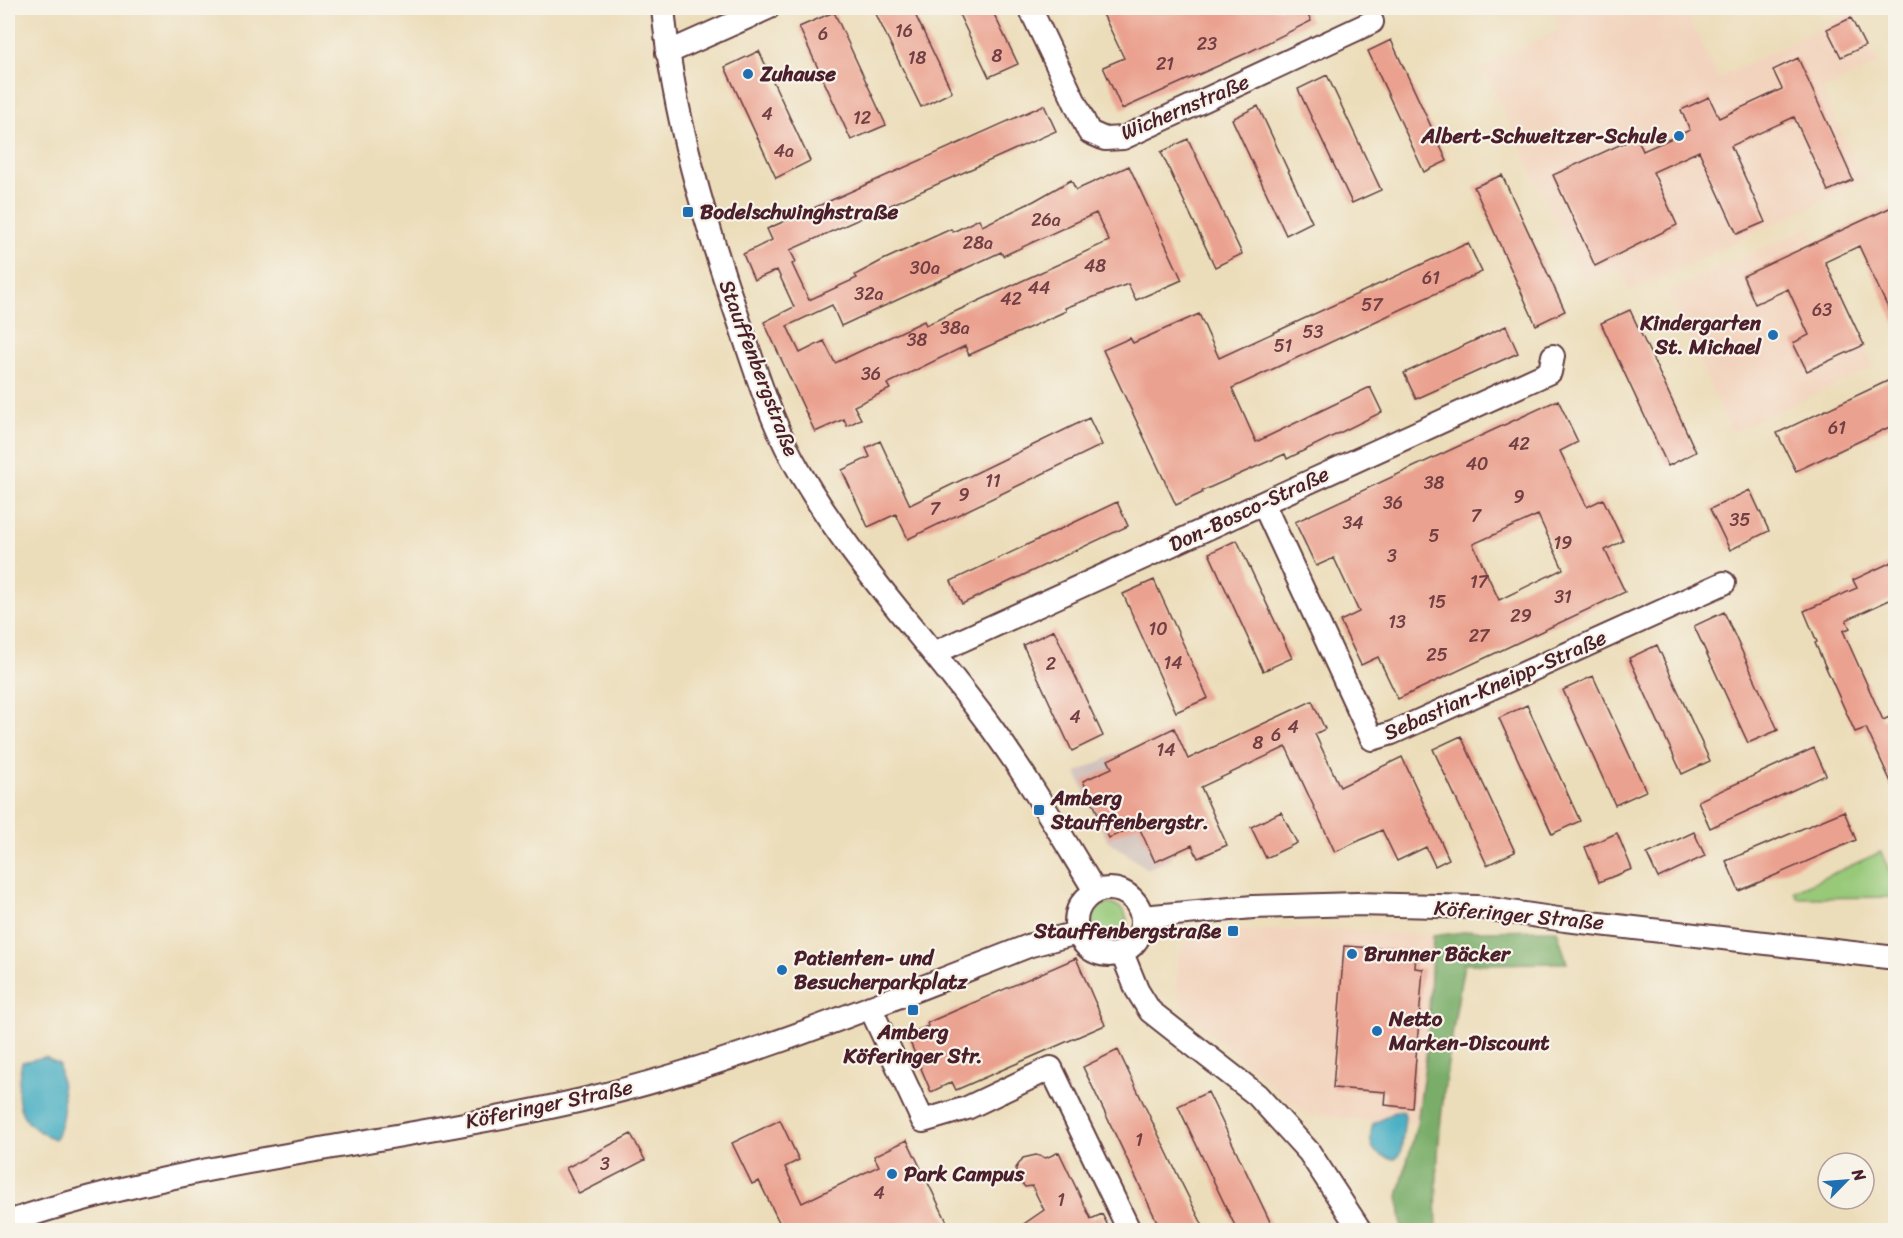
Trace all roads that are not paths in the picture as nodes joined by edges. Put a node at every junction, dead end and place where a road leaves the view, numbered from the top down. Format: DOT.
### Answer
graph roads {
  1 [pos="663,8"];
  2 [pos="768,8"];
  3 [pos="1030,8"];
  4 [pos="1372,22"];
  5 [pos="667,53"];
  6 [pos="1553,356"];
  7 [pos="1263,503"];
  8 [pos="1724,583"];
  9 [pos="934,653"];
  10 [pos="1095,891"];
  11 [pos="1142,917"];
  12 [pos="1077,933"];
  13 [pos="1122,953"];
  14 [pos="1896,958"];
  15 [pos="870,1007"];
  16 [pos="8,1222"];
  17 [pos="1129,1230"];
  18 [pos="1360,1230"];
  1 -- 5 [label="street, Stauffenbergstraße"];
  2 -- 5 [label="street"];
  3 -- 4 [label="street, Wichernstraße"];
  5 -- 9 [label="street, Stauffenbergstraße"];
  6 -- 7 [label="street, Don-Bosco-Straße"];
  7 -- 8 [label="street, Sebastian-Kneipp-Straße"];
  7 -- 9 [label="street, Don-Bosco-Straße"];
  9 -- 10 [label="street, Stauffenbergstraße"];
  10 -- 11 [label="street"];
  10 -- 12 [label="street"];
  11 -- 13 [label="street"];
  11 -- 14 [label="street, Köferinger Straße"];
  12 -- 13 [label="street"];
  12 -- 15 [label="street, Köferinger Straße"];
  13 -- 18 [label="street"];
  15 -- 16 [label="street, Köferinger Straße"];
  15 -- 17 [label="street"];
}
